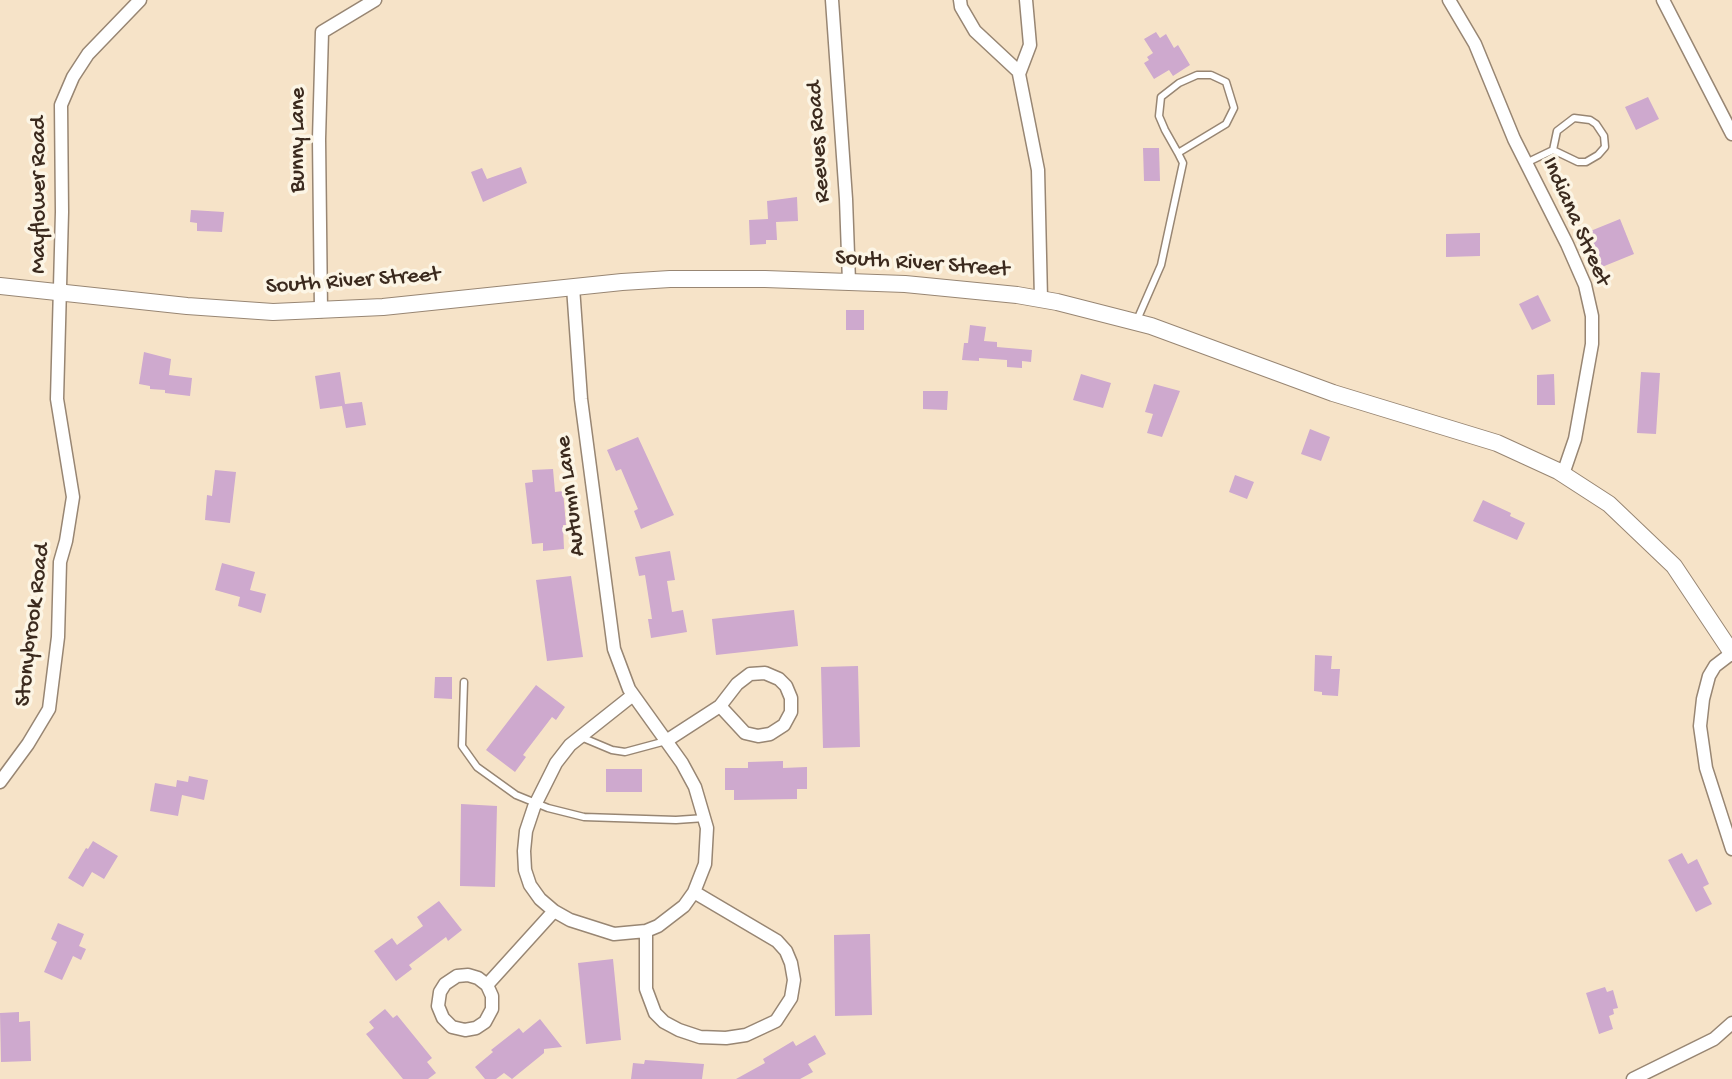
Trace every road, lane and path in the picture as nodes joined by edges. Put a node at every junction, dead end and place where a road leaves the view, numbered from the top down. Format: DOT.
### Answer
graph roads {
  1 [pos="140,0"];
  2 [pos="375,0"];
  3 [pos="832,0"];
  4 [pos="960,0"];
  5 [pos="1026,0"];
  6 [pos="1449,0"];
  7 [pos="1663,0"];
  8 [pos="1018,72"];
  9 [pos="1732,134"];
  10 [pos="1553,150"];
  11 [pos="1178,153"];
  12 [pos="1526,163"];
  13 [pos="849,282"];
  14 [pos="0,286"];
  15 [pos="573,287"];
  16 [pos="61,293"];
  17 [pos="1041,299"];
  18 [pos="321,311"];
  19 [pos="1136,321"];
  20 [pos="1563,474"];
  21 [pos="1732,653"];
  22 [pos="464,682"];
  23 [pos="633,695"];
  24 [pos="720,706"];
  25 [pos="580,737"];
  26 [pos="666,741"];
  27 [pos="0,782"];
  28 [pos="535,804"];
  29 [pos="705,818"];
  30 [pos="1732,849"];
  31 [pos="694,892"];
  32 [pos="554,911"];
  33 [pos="646,931"];
  34 [pos="487,985"];
  35 [pos="1732,1023"];
  36 [pos="1633,1079"];
  1 -- 16 [label="street, Mayflower Road"];
  2 -- 18 [label="street, Bunny Lane"];
  3 -- 13 [label="street, Reeves Road"];
  4 -- 8 [label="street"];
  5 -- 8 [label="street"];
  6 -- 12 [label="street, Indiana Street"];
  7 -- 9 [label="street"];
  8 -- 17 [label="street"];
  10 -- 10 [label="lane"];
  10 -- 12 [label="lane"];
  11 -- 11 [label="lane"];
  11 -- 19 [label="lane"];
  12 -- 20 [label="street, Indiana Street"];
  13 -- 15 [label="street, South River Street"];
  13 -- 17 [label="street, South River Street"];
  14 -- 16 [label="street, South River Street"];
  15 -- 18 [label="street, South River Street"];
  15 -- 23 [label="street, Autumn Lane"];
  16 -- 18 [label="street, South River Street"];
  16 -- 27 [label="street, Stonybrook Road"];
  17 -- 19 [label="street, South River Street"];
  19 -- 20 [label="street, South River Street"];
  20 -- 21 [label="street, South River Street"];
  21 -- 30 [label="street"];
  22 -- 28 [label="lane"];
  23 -- 25 [label="street, Autumn Lane"];
  23 -- 26 [label="street, Autumn Lane"];
  24 -- 24 [label="street"];
  24 -- 26 [label="street"];
  25 -- 26 [label="lane"];
  25 -- 28 [label="street, Autumn Lane"];
  26 -- 29 [label="street, Autumn Lane"];
  28 -- 29 [label="lane"];
  28 -- 32 [label="street, Autumn Lane"];
  29 -- 31 [label="street, Autumn Lane"];
  31 -- 33 [label="street, Autumn Lane"];
  31 -- 33 [label="street"];
  32 -- 33 [label="street, Autumn Lane"];
  32 -- 34 [label="street"];
  34 -- 34 [label="street"];
  35 -- 36 [label="street"];
}
